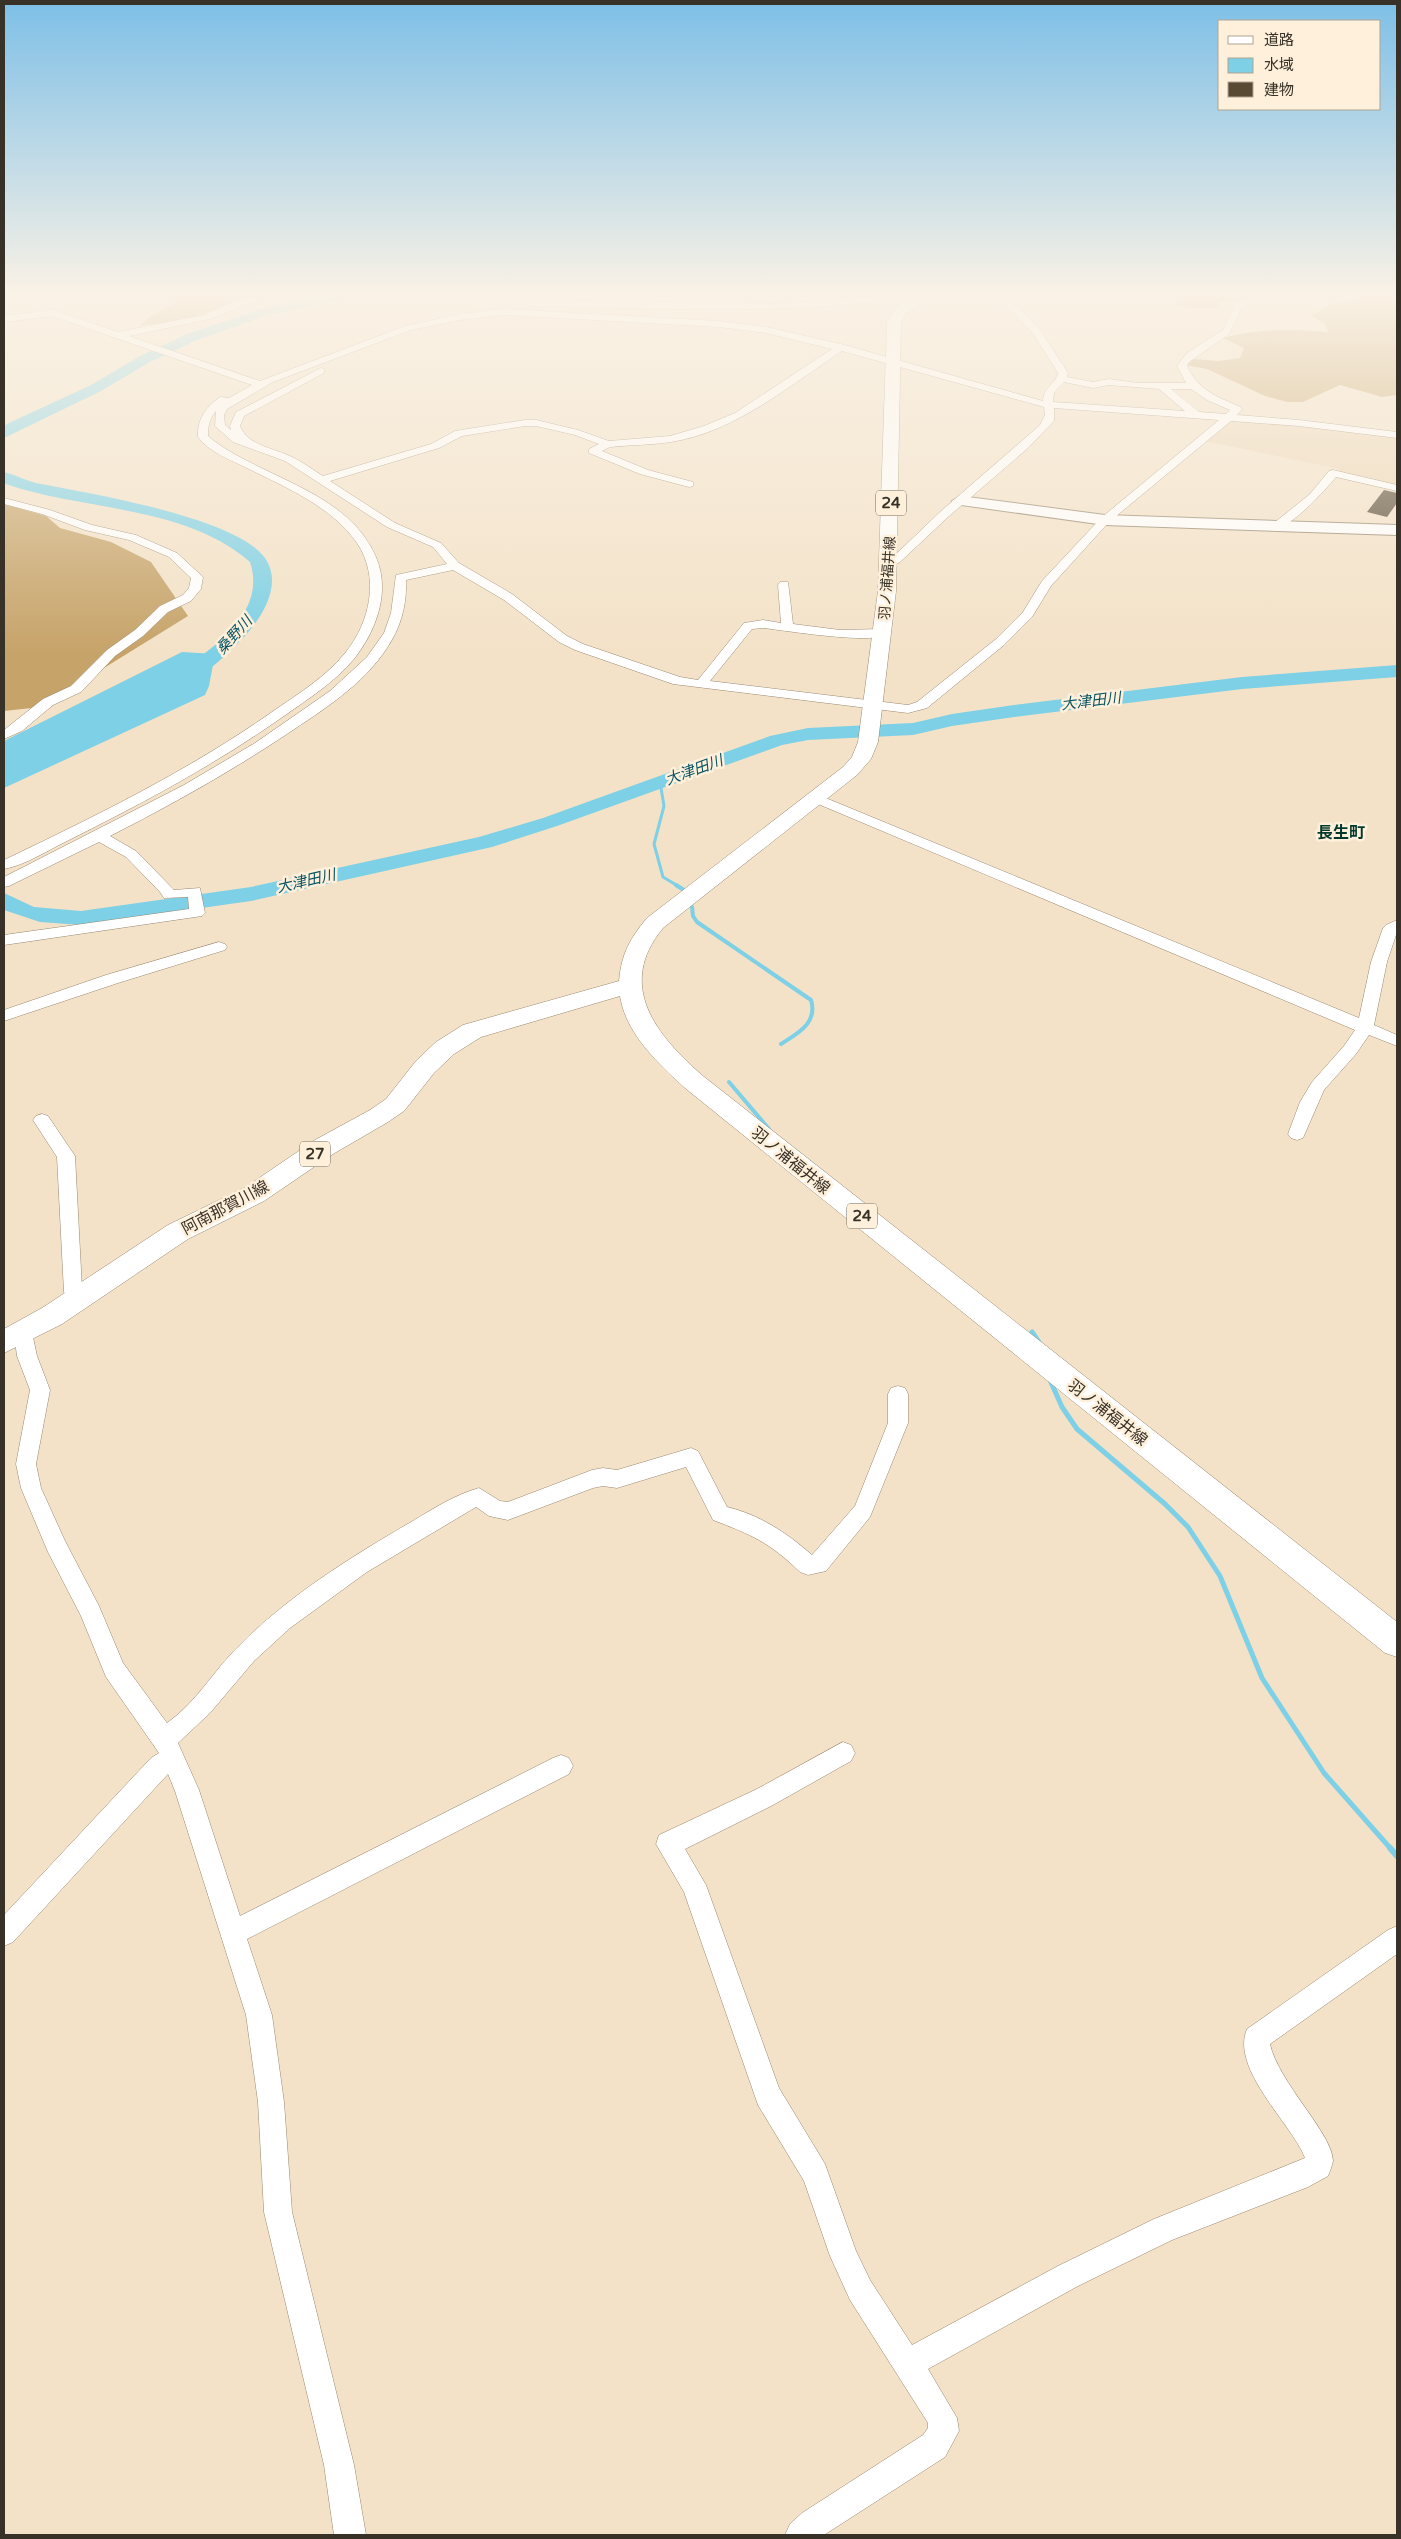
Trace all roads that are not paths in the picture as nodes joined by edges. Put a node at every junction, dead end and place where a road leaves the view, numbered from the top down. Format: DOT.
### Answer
graph roads {
  1 [pos="206,415"];
  2 [pos="219,415"];
  3 [pos="239,415"];
  4 [pos="738,415"];
  5 [pos="892,415"];
  6 [pos="1048,415"];
  7 [pos="1191,415"];
  8 [pos="1230,415"];
  9 [pos="1197,416"];
  10 [pos="1228,418"];
  11 [pos="1397,435"];
  12 [pos="608,444"];
  13 [pos="255,446"];
  14 [pos="321,480"];
  15 [pos="689,484"];
  16 [pos="332,487"];
  17 [pos="1397,488"];
  18 [pos="4,501"];
  19 [pos="960,501"];
  20 [pos="1105,520"];
  21 [pos="342,522"];
  22 [pos="1278,525"];
  23 [pos="1397,530"];
  24 [pos="888,564"];
  25 [pos="455,566"];
  26 [pos="784,585"];
  27 [pos="787,626"];
  28 [pos="883,632"];
  29 [pos="701,684"];
  30 [pos="871,723"];
  31 [pos="4,735"];
  32 [pos="816,798"];
  33 [pos="100,836"];
  34 [pos="4,865"];
  35 [pos="4,883"];
  36 [pos="1397,925"];
  37 [pos="4,940"];
  38 [pos="219,947"];
  39 [pos="629,987"];
  40 [pos="4,1016"];
  41 [pos="1365,1028"];
  42 [pos="1397,1041"];
  43 [pos="42,1120"];
  44 [pos="1297,1134"];
  45 [pos="79,1297"];
  46 [pos="14,1337"];
  47 [pos="898,1394"];
  48 [pos="1397,1642"];
  49 [pos="169,1748"];
  50 [pos="843,1753"];
  51 [pos="561,1766"];
  52 [pos="234,1932"];
  53 [pos="4,1934"];
  54 [pos="1397,1939"];
  55 [pos="906,2364"];
  56 [pos="350,2535"];
  57 [pos="801,2535"];
  1 -- 21 [label="street"];
  2 -- 13 [label="street"];
  3 -- 13 [label="street"];
  4 -- 12 [label="street"];
  5 -- 24 [label="main road, 羽ノ浦福井線 / 24"];
  6 -- 19 [label="street"];
  7 -- 9 [label="street"];
  8 -- 10 [label="street"];
  9 -- 10 [label="street"];
  10 -- 11 [label="street"];
  10 -- 20 [label="street"];
  12 -- 14 [label="street"];
  12 -- 15 [label="street"];
  13 -- 14 [label="street"];
  14 -- 16 [label="street"];
  16 -- 21 [label="street"];
  16 -- 25 [label="street"];
  17 -- 22 [label="street"];
  18 -- 31 [label="street"];
  19 -- 20 [label="street"];
  19 -- 24 [label="street"];
  20 -- 22 [label="street"];
  20 -- 30 [label="street"];
  21 -- 34 [label="street"];
  22 -- 23 [label="street"];
  24 -- 28 [label="main road, 羽ノ浦福井線 / 24"];
  25 -- 29 [label="street"];
  25 -- 33 [label="street"];
  26 -- 27 [label="street"];
  27 -- 28 [label="street"];
  27 -- 29 [label="street"];
  28 -- 30 [label="main road, 羽ノ浦福井線 / 24"];
  29 -- 30 [label="street"];
  30 -- 32 [label="main road, 羽ノ浦福井線 / 24"];
  32 -- 39 [label="main road, 羽ノ浦福井線 / 24"];
  32 -- 41 [label="street"];
  33 -- 35 [label="street"];
  33 -- 37 [label="street"];
  36 -- 41 [label="street"];
  38 -- 40 [label="street"];
  39 -- 45 [label="main road, 阿南那賀川線 / 27"];
  39 -- 48 [label="main road, 羽ノ浦福井線 / 24"];
  41 -- 42 [label="street"];
  41 -- 44 [label="street"];
  43 -- 45 [label="street"];
  45 -- 46 [label="main road, 阿南那賀川線 / 27"];
  46 -- 49 [label="street"];
  47 -- 49 [label="street"];
  49 -- 52 [label="street"];
  49 -- 53 [label="street"];
  50 -- 55 [label="street"];
  51 -- 52 [label="street"];
  52 -- 56 [label="street"];
  54 -- 55 [label="street"];
  55 -- 57 [label="street"];
}
